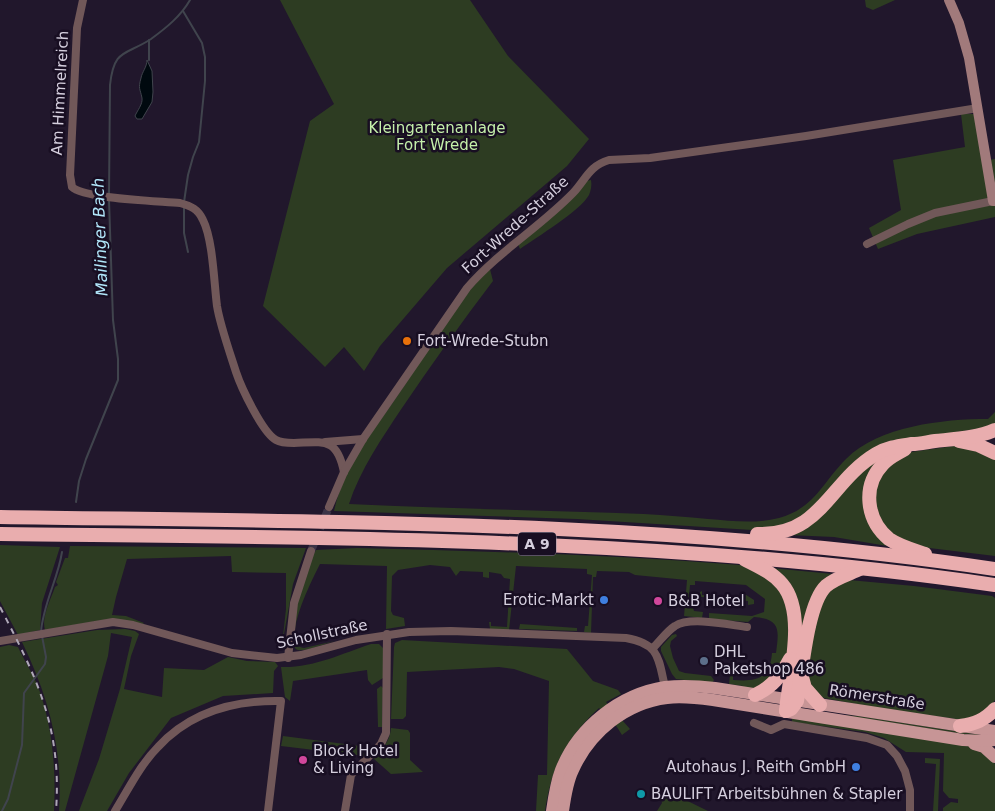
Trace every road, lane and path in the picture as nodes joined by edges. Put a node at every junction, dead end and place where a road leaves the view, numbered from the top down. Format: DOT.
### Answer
graph roads {
  1 [pos="83,0"];
  2 [pos="949,0"];
  3 [pos="978,108"];
  4 [pos="994,201"];
  5 [pos="867,244"];
  6 [pos="995,430"];
  7 [pos="363,438"];
  8 [pos="949,439"];
  9 [pos="325,442"];
  10 [pos="913,444"];
  11 [pos="995,452"];
  12 [pos="344,472"];
  13 [pos="330,507"];
  14 [pos="0,518"];
  15 [pos="0,534"];
  16 [pos="730,535"];
  17 [pos="685,536"];
  18 [pos="311,551"];
  19 [pos="738,556"];
  20 [pos="935,558"];
  21 [pos="991,566"];
  22 [pos="861,569"];
  23 [pos="995,585"];
  24 [pos="747,626"];
  25 [pos="387,634"];
  26 [pos="0,641"];
  27 [pos="653,648"];
  28 [pos="793,654"];
  29 [pos="288,658"];
  30 [pos="802,676"];
  31 [pos="667,692"];
  32 [pos="754,695"];
  33 [pos="820,705"];
  34 [pos="789,709"];
  35 [pos="995,709"];
  36 [pos="754,723"];
  37 [pos="995,731"];
  38 [pos="962,733"];
  39 [pos="995,740"];
  40 [pos="995,757"];
  41 [pos="114,811"];
  42 [pos="268,811"];
  43 [pos="345,811"];
  44 [pos="552,811"];
  45 [pos="563,811"];
  46 [pos="910,811"];
  1 -- 9 [label="street, Am Himmelreich"];
  2 -- 3 [label="street"];
  3 -- 4 [label="street"];
  3 -- 7 [label="street, Fort-Wrede-Straße"];
  4 -- 5 [label="street"];
  6 -- 8 [label="highway, A 9"];
  7 -- 9 [label="street"];
  7 -- 12 [label="street, Fort-Wrede-Straße"];
  8 -- 10 [label="highway, A 9"];
  8 -- 11 [label="highway, A 9"];
  9 -- 12 [label="street"];
  10 -- 16 [label="highway, A 9"];
  10 -- 20 [label="highway, A 9"];
  12 -- 13 [label="street, Fort-Wrede-Straße"];
  14 -- 17 [label="highway, A 9"];
  15 -- 19 [label="highway, A 9"];
  16 -- 17 [label="highway, A 9"];
  16 -- 20 [label="highway, A 9"];
  17 -- 21 [label="highway, A 9"];
  18 -- 29 [label="street"];
  19 -- 22 [label="highway, A 9"];
  19 -- 28 [label="highway, A 9"];
  20 -- 21 [label="highway, A 9"];
  22 -- 23 [label="highway, A 9"];
  22 -- 30 [label="highway"];
  24 -- 27 [label="street"];
  25 -- 27 [label="street, Schollstraße"];
  25 -- 29 [label="street, Schollstraße"];
  25 -- 43 [label="street"];
  26 -- 29 [label="street, Schollstraße"];
  27 -- 31 [label="street"];
  28 -- 32 [label="highway, A 9"];
  28 -- 34 [label="highway, A 9"];
  30 -- 33 [label="highway"];
  30 -- 34 [label="highway"];
  31 -- 32 [label="main road, Römerstraße"];
  31 -- 34 [label="main road, Römerstraße"];
  31 -- 44 [label="main road, Römerstraße"];
  31 -- 45 [label="main road, Römerstraße"];
  32 -- 34 [label="main road, Römerstraße"];
  33 -- 34 [label="main road, Römerstraße"];
  33 -- 38 [label="main road, Römerstraße"];
  34 -- 36 [label="street"];
  34 -- 38 [label="main road, Römerstraße"];
  34 -- 46 [label="street"];
  35 -- 38 [label="highway"];
  37 -- 38 [label="main road, Römerstraße"];
  38 -- 39 [label="main road, Römerstraße"];
  38 -- 40 [label="main road"];
  41 -- 42 [label="street"];
}
